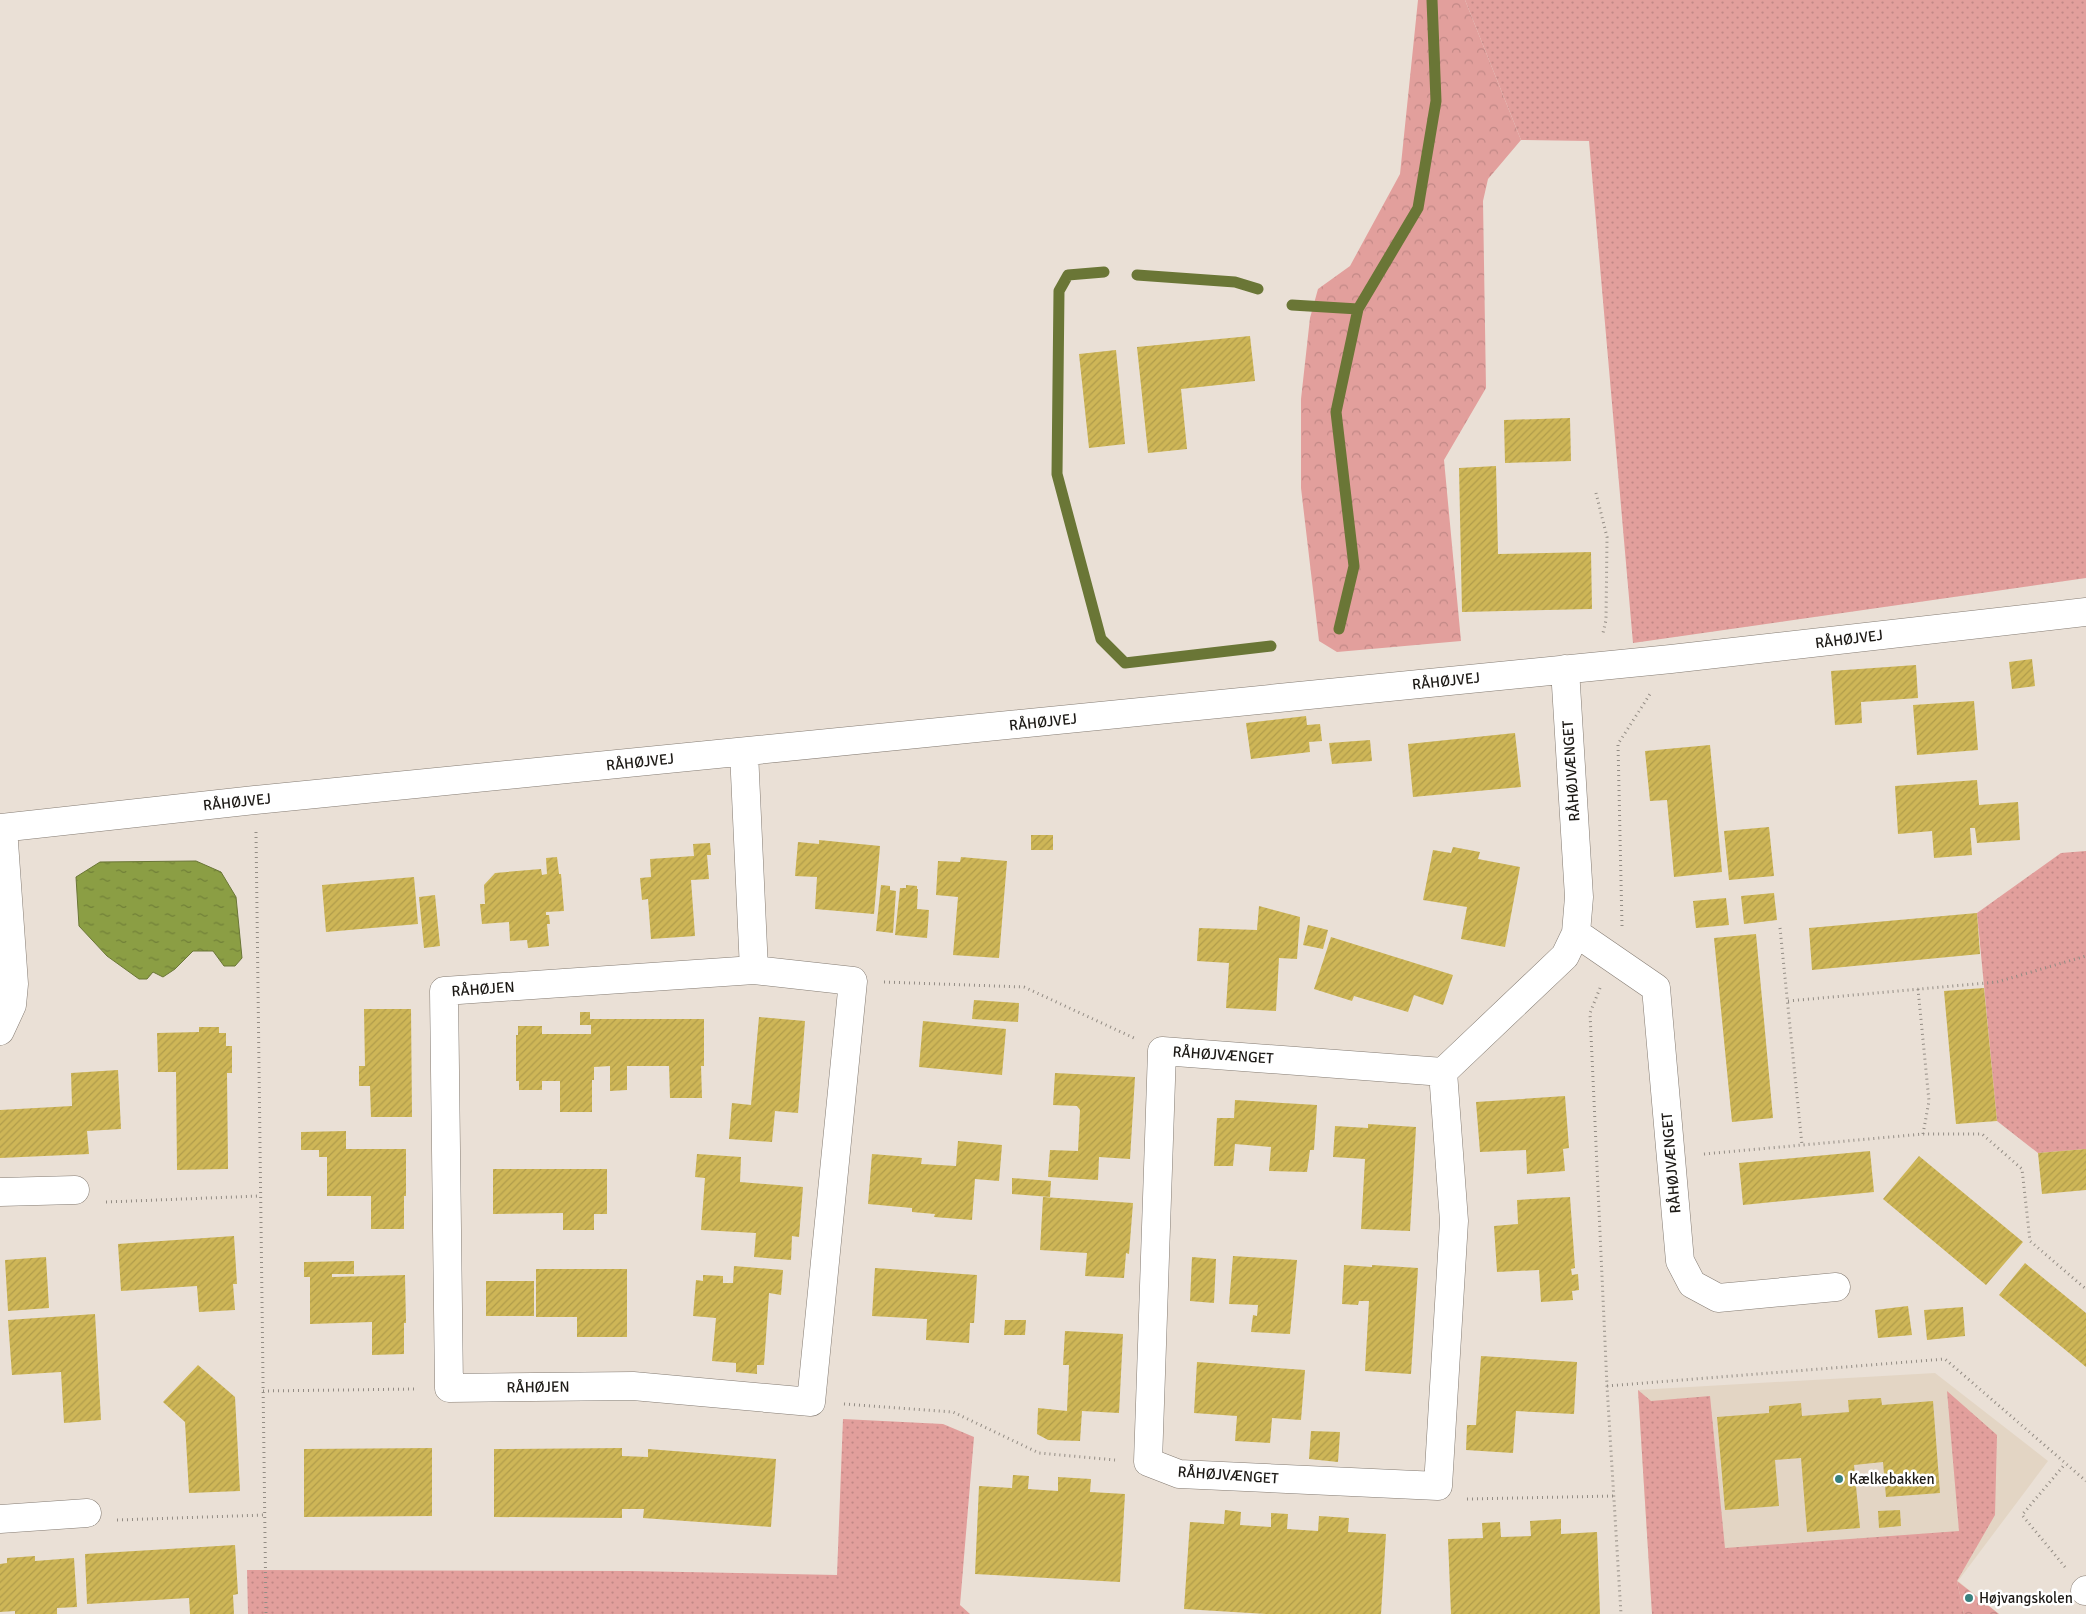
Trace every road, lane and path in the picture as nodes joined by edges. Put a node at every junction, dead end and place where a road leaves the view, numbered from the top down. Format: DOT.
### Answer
graph roads {
  1 [pos="1596,493"];
  2 [pos="2086,612"];
  3 [pos="1671,659"];
  4 [pos="1596,666"];
  5 [pos="1565,669"];
  6 [pos="744,752"];
  7 [pos="255,800"];
  8 [pos="2,828"];
  9 [pos="1780,928"];
  10 [pos="1576,933"];
  11 [pos="2086,956"];
  12 [pos="1613,959"];
  13 [pos="754,970"];
  14 [pos="853,981"];
  15 [pos="1918,989"];
  16 [pos="1788,1001"];
  17 [pos="0,1031"];
  18 [pos="1162,1051"];
  19 [pos="1443,1072"];
  20 [pos="1923,1134"];
  21 [pos="1802,1145"];
  22 [pos="1671,1157"];
  23 [pos="75,1190"];
  24 [pos="0,1192"];
  25 [pos="260,1196"];
  26 [pos="1836,1287"];
  27 [pos="2086,1289"];
  28 [pos="1607,1386"];
  29 [pos="449,1388"];
  30 [pos="263,1391"];
  31 [pos="811,1402"];
  32 [pos="1148,1462"];
  33 [pos="2065,1464"];
  34 [pos="2086,1481"];
  35 [pos="1438,1486"];
  36 [pos="1614,1496"];
  37 [pos="88,1513"];
  38 [pos="264,1515"];
  39 [pos="0,1519"];
  40 [pos="2085,1590"];
  41 [pos="266,1614"];
  42 [pos="1622,1614"];
  1 -- 4 [label="path"];
  2 -- 3 [label="street, RÅHØJVEJ"];
  3 -- 4 [label="street, RÅHØJVEJ"];
  3 -- 12 [label="path"];
  4 -- 5 [label="street, RÅHØJVEJ"];
  5 -- 6 [label="street, RÅHØJVEJ"];
  5 -- 10 [label="street, RÅHØJVÆNGET"];
  6 -- 7 [label="street, RÅHØJVEJ"];
  6 -- 13 [label="street"];
  7 -- 8 [label="street, RÅHØJVEJ"];
  7 -- 25 [label="path"];
  8 -- 17 [label="street"];
  9 -- 16 [label="path"];
  10 -- 12 [label="street, RÅHØJVÆNGET"];
  10 -- 19 [label="street, RÅHØJVÆNGET"];
  11 -- 15 [label="path"];
  12 -- 22 [label="street, RÅHØJVÆNGET"];
  12 -- 28 [label="path"];
  13 -- 14 [label="street, RÅHØJEN"];
  13 -- 29 [label="street, RÅHØJEN"];
  14 -- 18 [label="path"];
  14 -- 31 [label="street"];
  15 -- 16 [label="path"];
  15 -- 20 [label="path"];
  16 -- 21 [label="path"];
  18 -- 19 [label="street, RÅHØJVÆNGET"];
  18 -- 32 [label="street, RÅHØJVÆNGET"];
  19 -- 35 [label="street"];
  20 -- 21 [label="path"];
  20 -- 27 [label="path"];
  21 -- 22 [label="path"];
  22 -- 26 [label="street, RÅHØJVÆNGET"];
  23 -- 24 [label="street"];
  23 -- 25 [label="path"];
  25 -- 30 [label="path"];
  28 -- 33 [label="path"];
  28 -- 36 [label="path"];
  29 -- 30 [label="path"];
  29 -- 31 [label="street, RÅHØJEN"];
  30 -- 38 [label="path"];
  31 -- 32 [label="path"];
  32 -- 35 [label="street, RÅHØJVÆNGET"];
  33 -- 34 [label="path"];
  33 -- 40 [label="path"];
  35 -- 36 [label="path"];
  36 -- 42 [label="path"];
  37 -- 38 [label="path"];
  37 -- 39 [label="street"];
  38 -- 41 [label="path"];
}
